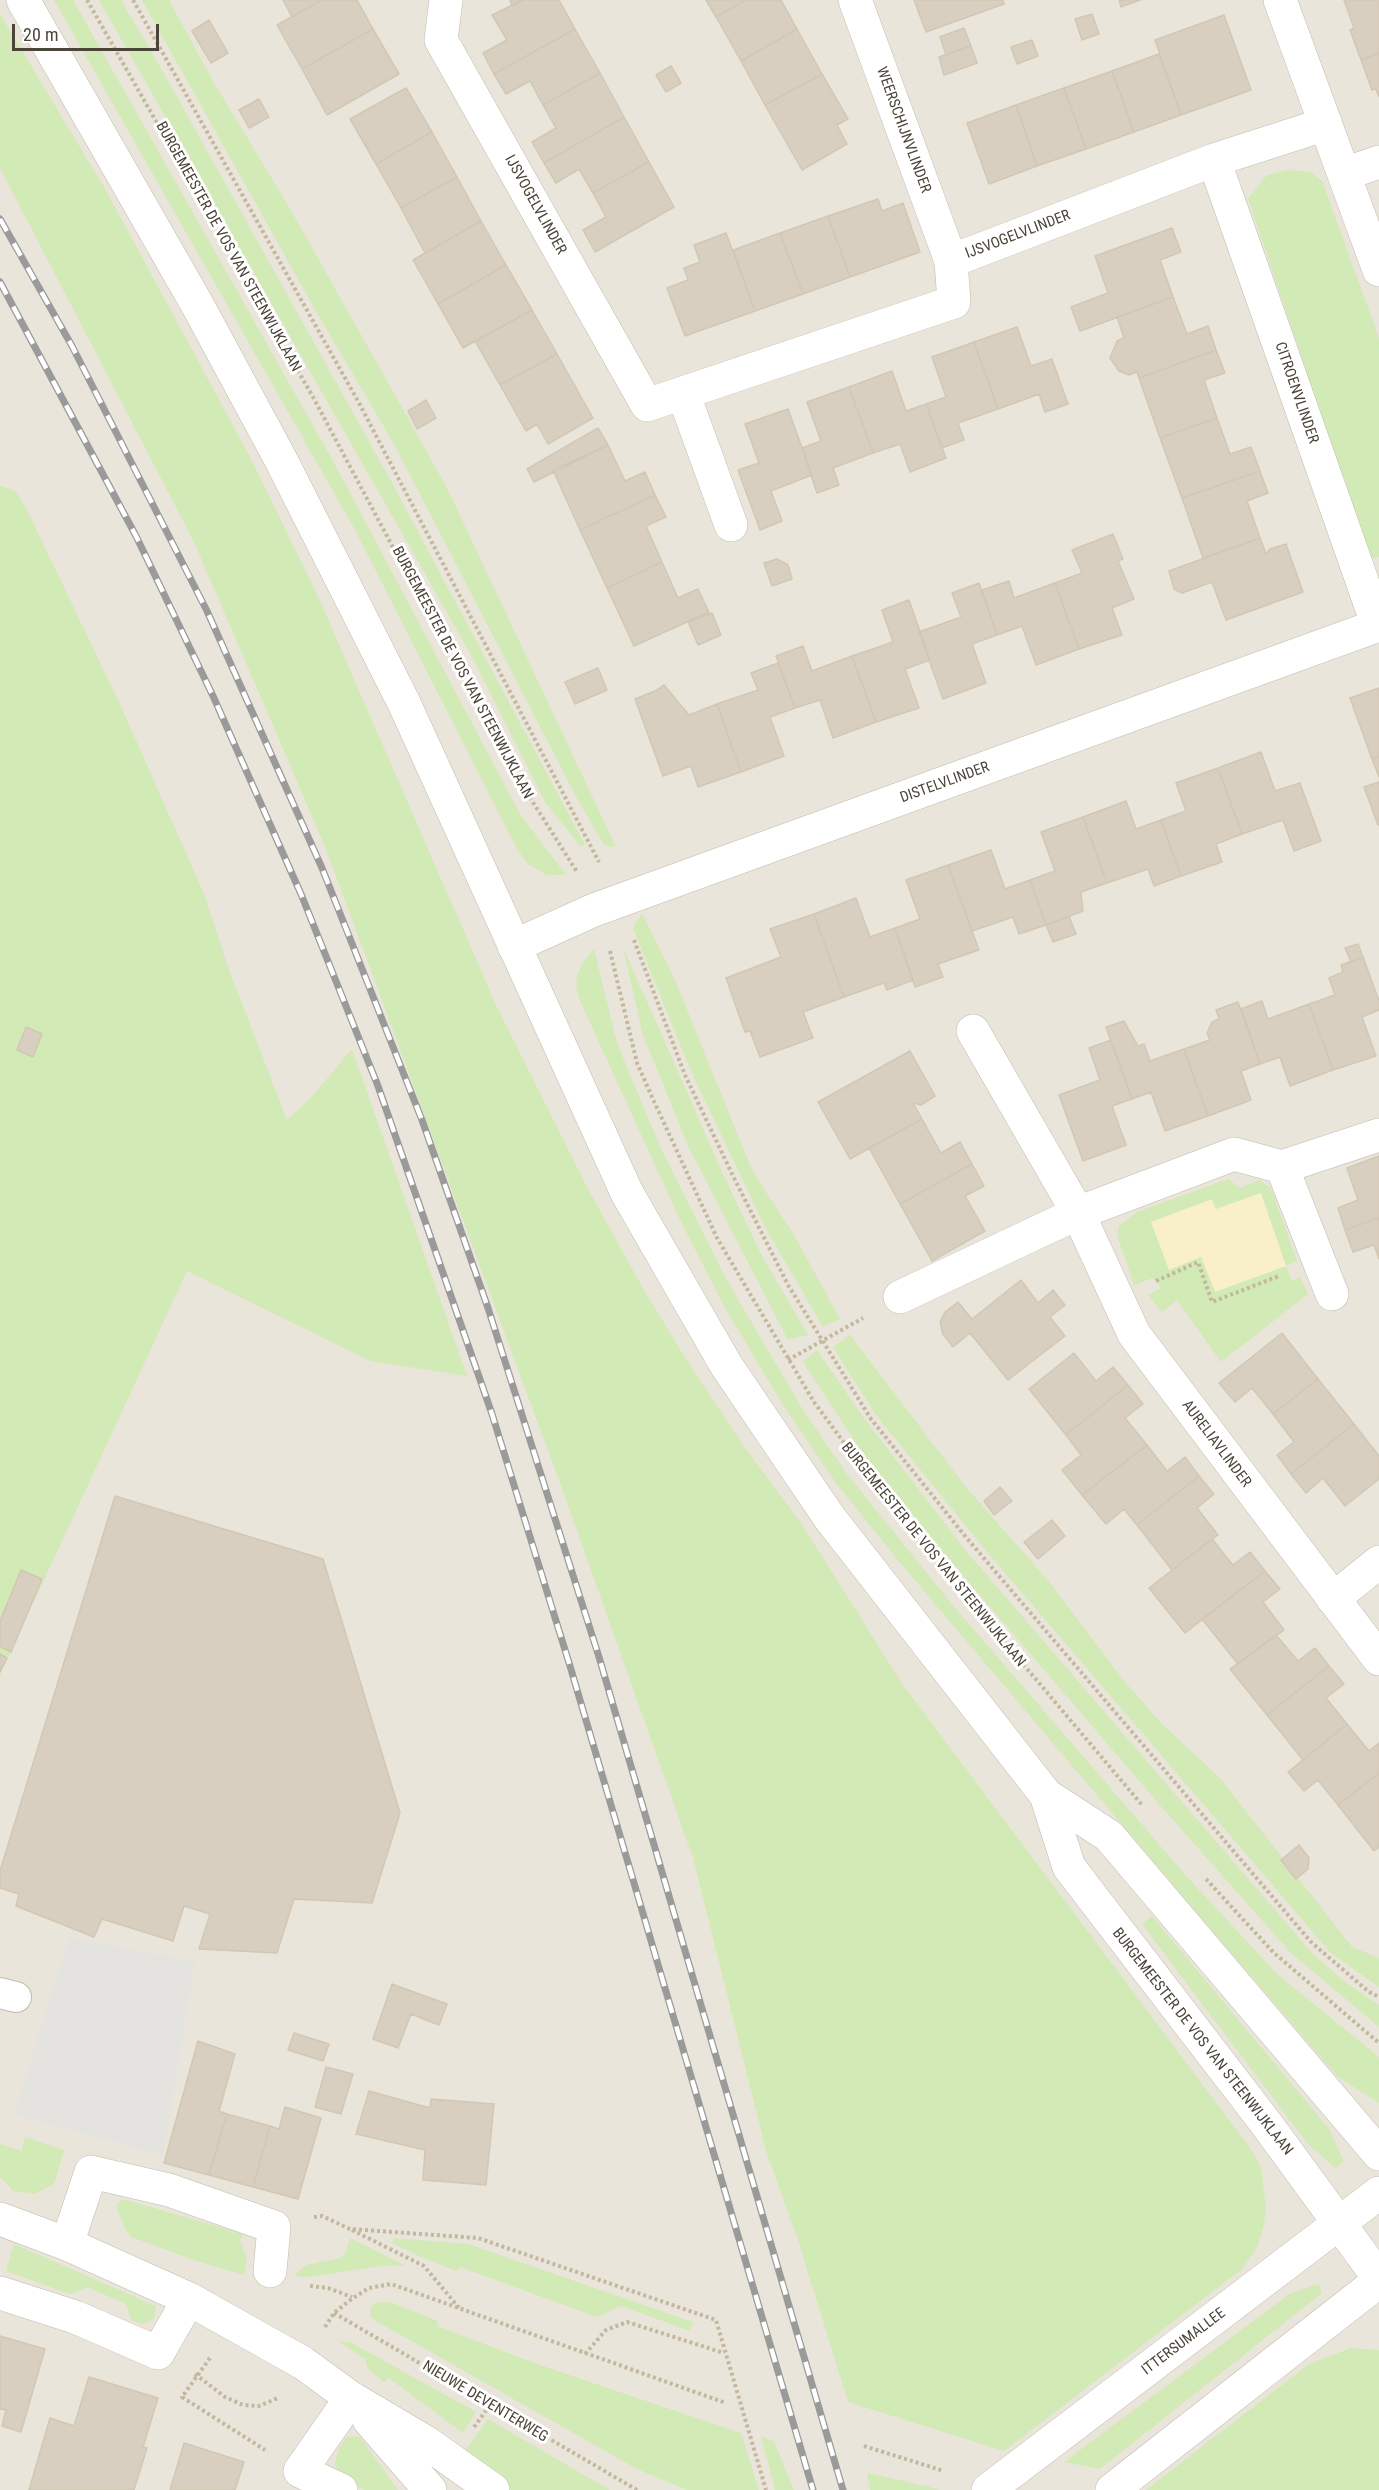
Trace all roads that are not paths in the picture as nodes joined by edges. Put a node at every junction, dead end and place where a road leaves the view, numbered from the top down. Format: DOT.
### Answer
graph roads {
  1 [pos="23,0"];
  2 [pos="446,0"];
  3 [pos="855,0"];
  4 [pos="1280,0"];
  5 [pos="1326,124"];
  6 [pos="1214,160"];
  7 [pos="1379,162"];
  8 [pos="1344,174"];
  9 [pos="951,261"];
  10 [pos="1379,270"];
  11 [pos="683,393"];
  12 [pos="731,525"];
  13 [pos="1378,626"];
  14 [pos="514,946"];
  15 [pos="973,1031"];
  16 [pos="1379,1136"];
  17 [pos="1282,1167"];
  18 [pos="1078,1214"];
  19 [pos="1332,1293"];
  20 [pos="900,1298"];
  21 [pos="1379,1562"];
  22 [pos="1333,1599"];
  23 [pos="1379,1659"];
  24 [pos="1046,1795"];
  25 [pos="1379,2154"];
  26 [pos="1379,2193"];
  27 [pos="0,2219"];
  28 [pos="1339,2225"];
  29 [pos="67,2244"];
  30 [pos="270,2271"];
  31 [pos="1379,2279"];
  32 [pos="0,2293"];
  33 [pos="189,2299"];
  34 [pos="351,2398"];
  35 [pos="341,2490"];
  36 [pos="430,2490"];
  37 [pos="493,2490"];
  38 [pos="988,2490"];
  39 [pos="1112,2490"];
  1 -- 14 [label="street, BURGEMEESTER DE VOS VAN STEENWIJKLAAN"];
  2 -- 11 [label="street, IJSVOGELVLINDER"];
  3 -- 9 [label="street, WEERSCHIJNVLINDER"];
  4 -- 5 [label="street"];
  5 -- 6 [label="street, IJSVOGELVLINDER"];
  5 -- 8 [label="street"];
  6 -- 9 [label="street, IJSVOGELVLINDER"];
  6 -- 13 [label="street, CITROENVLINDER"];
  7 -- 8 [label="street"];
  8 -- 10 [label="street"];
  9 -- 11 [label="street, IJSVOGELVLINDER"];
  11 -- 12 [label="street"];
  13 -- 14 [label="street, DISTELVLINDER"];
  14 -- 24 [label="street, BURGEMEESTER DE VOS VAN STEENWIJKLAAN"];
  15 -- 18 [label="street, AURELIAVLINDER"];
  16 -- 17 [label="street"];
  17 -- 18 [label="street"];
  17 -- 19 [label="street"];
  18 -- 20 [label="street"];
  18 -- 22 [label="street, AURELIAVLINDER"];
  21 -- 22 [label="street"];
  22 -- 23 [label="street, AURELIAVLINDER"];
  24 -- 25 [label="street, BURGEMEESTER DE VOS VAN STEENWIJKLAAN"];
  24 -- 28 [label="street, BURGEMEESTER DE VOS VAN STEENWIJKLAAN"];
  26 -- 28 [label="street, ITTERSUMALLEE"];
  27 -- 29 [label="street"];
  28 -- 31 [label="street, BURGEMEESTER DE VOS VAN STEENWIJKLAAN"];
  28 -- 38 [label="street, ITTERSUMALLEE"];
  29 -- 30 [label="street"];
  29 -- 33 [label="street"];
  31 -- 39 [label="street"];
  32 -- 33 [label="street"];
  33 -- 34 [label="street"];
  34 -- 35 [label="street"];
  34 -- 36 [label="street"];
  34 -- 37 [label="street"];
}
